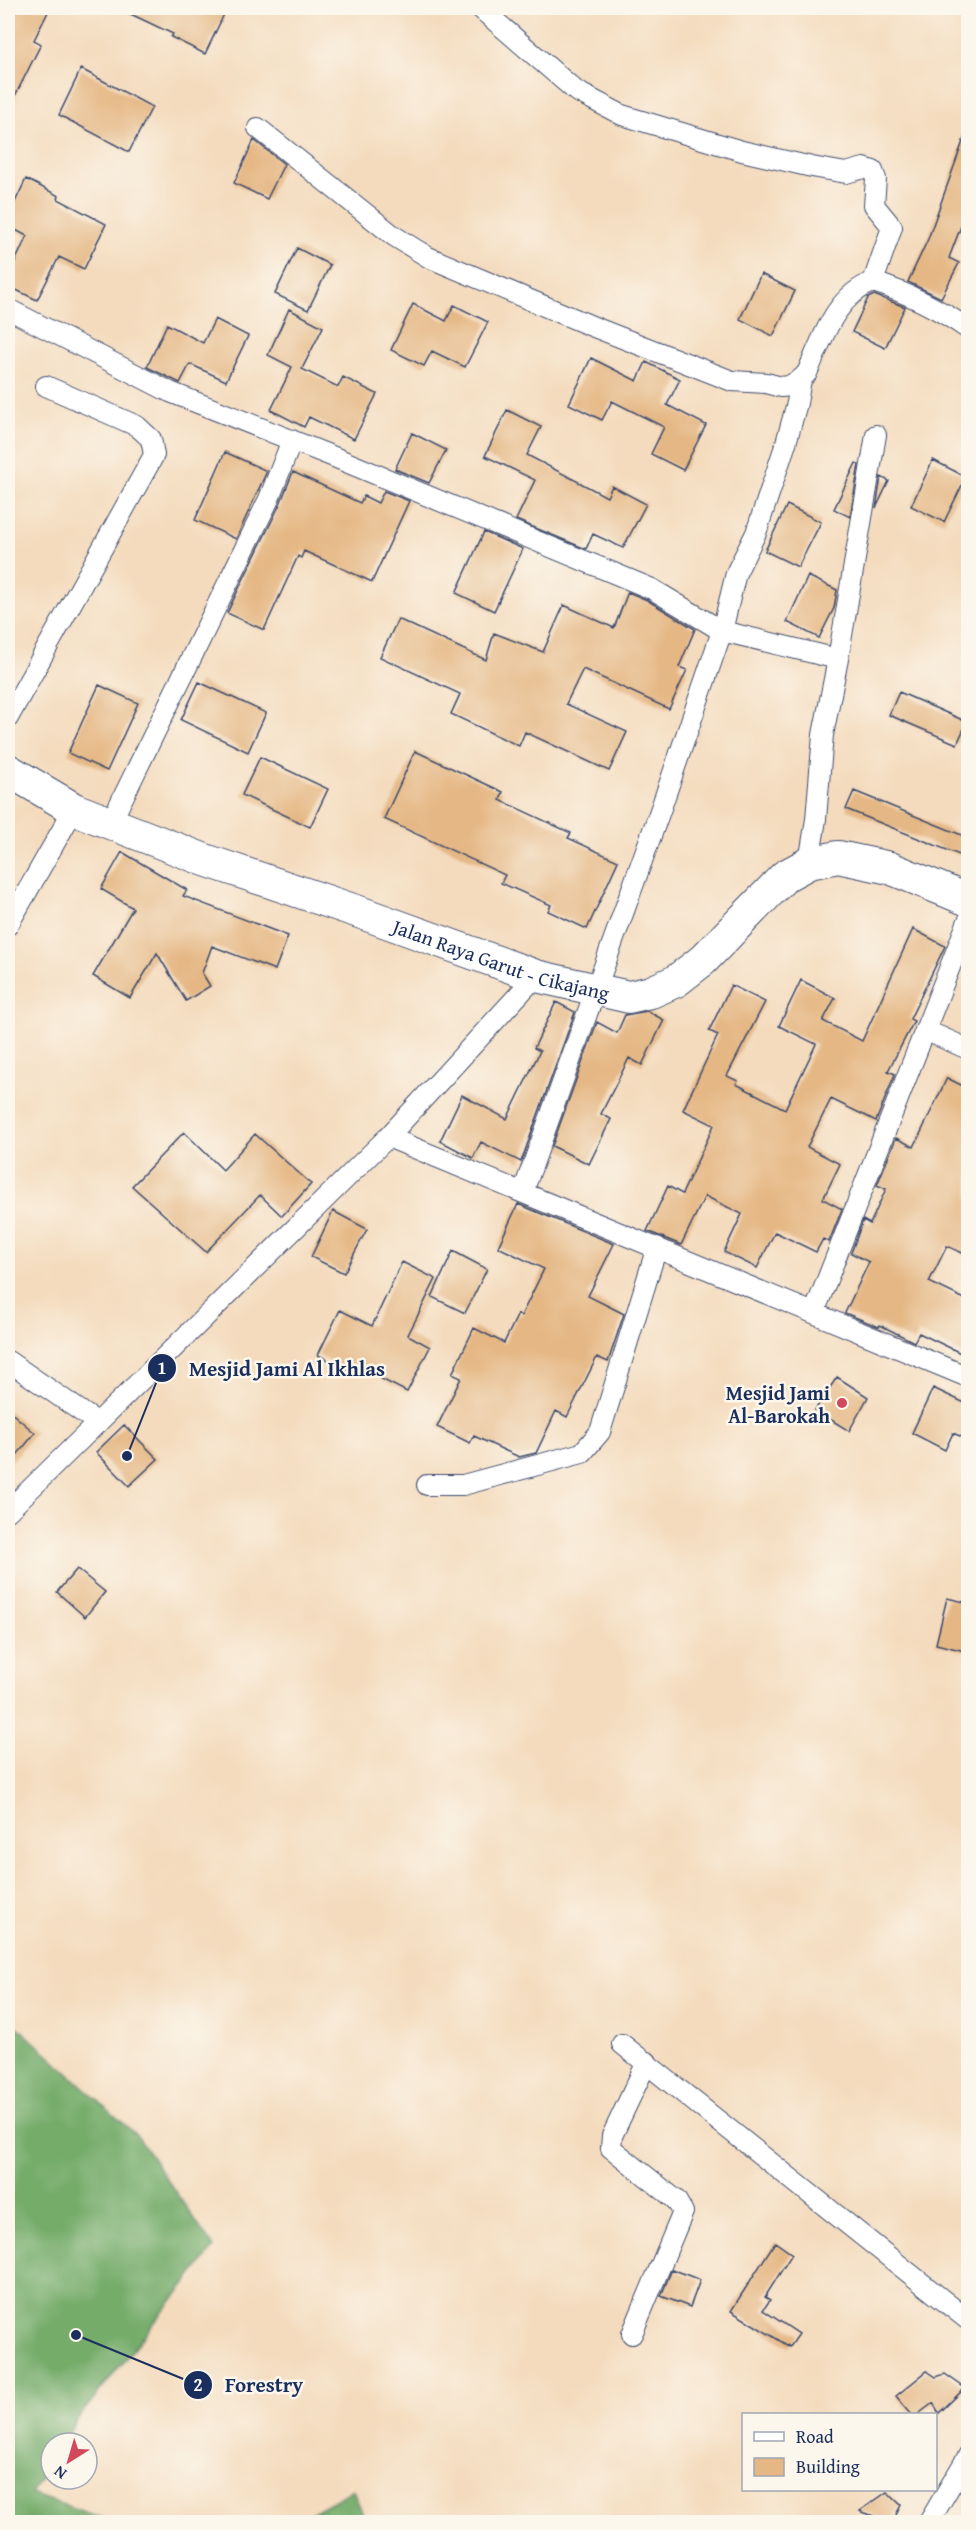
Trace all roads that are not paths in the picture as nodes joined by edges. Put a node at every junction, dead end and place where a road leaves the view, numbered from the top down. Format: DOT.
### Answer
graph roads {
  1 [pos="480,8"];
  2 [pos="258,128"];
  3 [pos="873,282"];
  4 [pos="8,309"];
  5 [pos="969,329"];
  6 [pos="801,379"];
  7 [pos="46,386"];
  8 [pos="876,435"];
  9 [pos="292,440"];
  10 [pos="722,631"];
  11 [pos="838,659"];
  12 [pos="8,718"];
  13 [pos="8,770"];
  14 [pos="74,809"];
  15 [pos="110,824"];
  16 [pos="809,862"];
  17 [pos="969,900"];
  18 [pos="969,921"];
  19 [pos="8,925"];
  20 [pos="536,976"];
  21 [pos="594,988"];
  22 [pos="927,1030"];
  23 [pos="969,1049"];
  24 [pos="388,1137"];
  25 [pos="523,1192"];
  26 [pos="657,1247"];
  27 [pos="814,1312"];
  28 [pos="8,1361"];
  29 [pos="969,1377"];
  30 [pos="98,1423"];
  31 [pos="427,1485"];
  32 [pos="8,1511"];
  33 [pos="622,2044"];
  34 [pos="647,2062"];
  35 [pos="969,2320"];
  36 [pos="632,2334"];
  37 [pos="969,2456"];
  38 [pos="929,2523"];
  1 -- 3 [label="street"];
  2 -- 6 [label="street"];
  3 -- 5 [label="street"];
  3 -- 6 [label="street"];
  4 -- 9 [label="street"];
  6 -- 10 [label="street"];
  7 -- 12 [label="street"];
  8 -- 11 [label="street"];
  9 -- 10 [label="street"];
  9 -- 15 [label="street"];
  10 -- 11 [label="street"];
  10 -- 21 [label="street"];
  11 -- 16 [label="street"];
  13 -- 14 [label="main road, Jalan Raya Garut - Cikajang"];
  14 -- 15 [label="main road, Jalan Raya Garut - Cikajang"];
  14 -- 19 [label="street"];
  15 -- 20 [label="main road, Jalan Raya Garut - Cikajang"];
  16 -- 17 [label="main road, Jalan Raya Garut - Cikajang"];
  16 -- 21 [label="main road, Jalan Raya Garut - Cikajang"];
  18 -- 22 [label="street"];
  20 -- 21 [label="main road, Jalan Raya Garut - Cikajang"];
  20 -- 24 [label="street"];
  21 -- 25 [label="street"];
  22 -- 23 [label="street"];
  22 -- 27 [label="street"];
  24 -- 25 [label="street"];
  24 -- 30 [label="street"];
  25 -- 26 [label="street"];
  26 -- 27 [label="street"];
  26 -- 31 [label="street"];
  27 -- 29 [label="street"];
  28 -- 30 [label="street"];
  30 -- 32 [label="street"];
  33 -- 34 [label="street"];
  34 -- 35 [label="street"];
  34 -- 36 [label="street"];
  37 -- 38 [label="street"];
}
